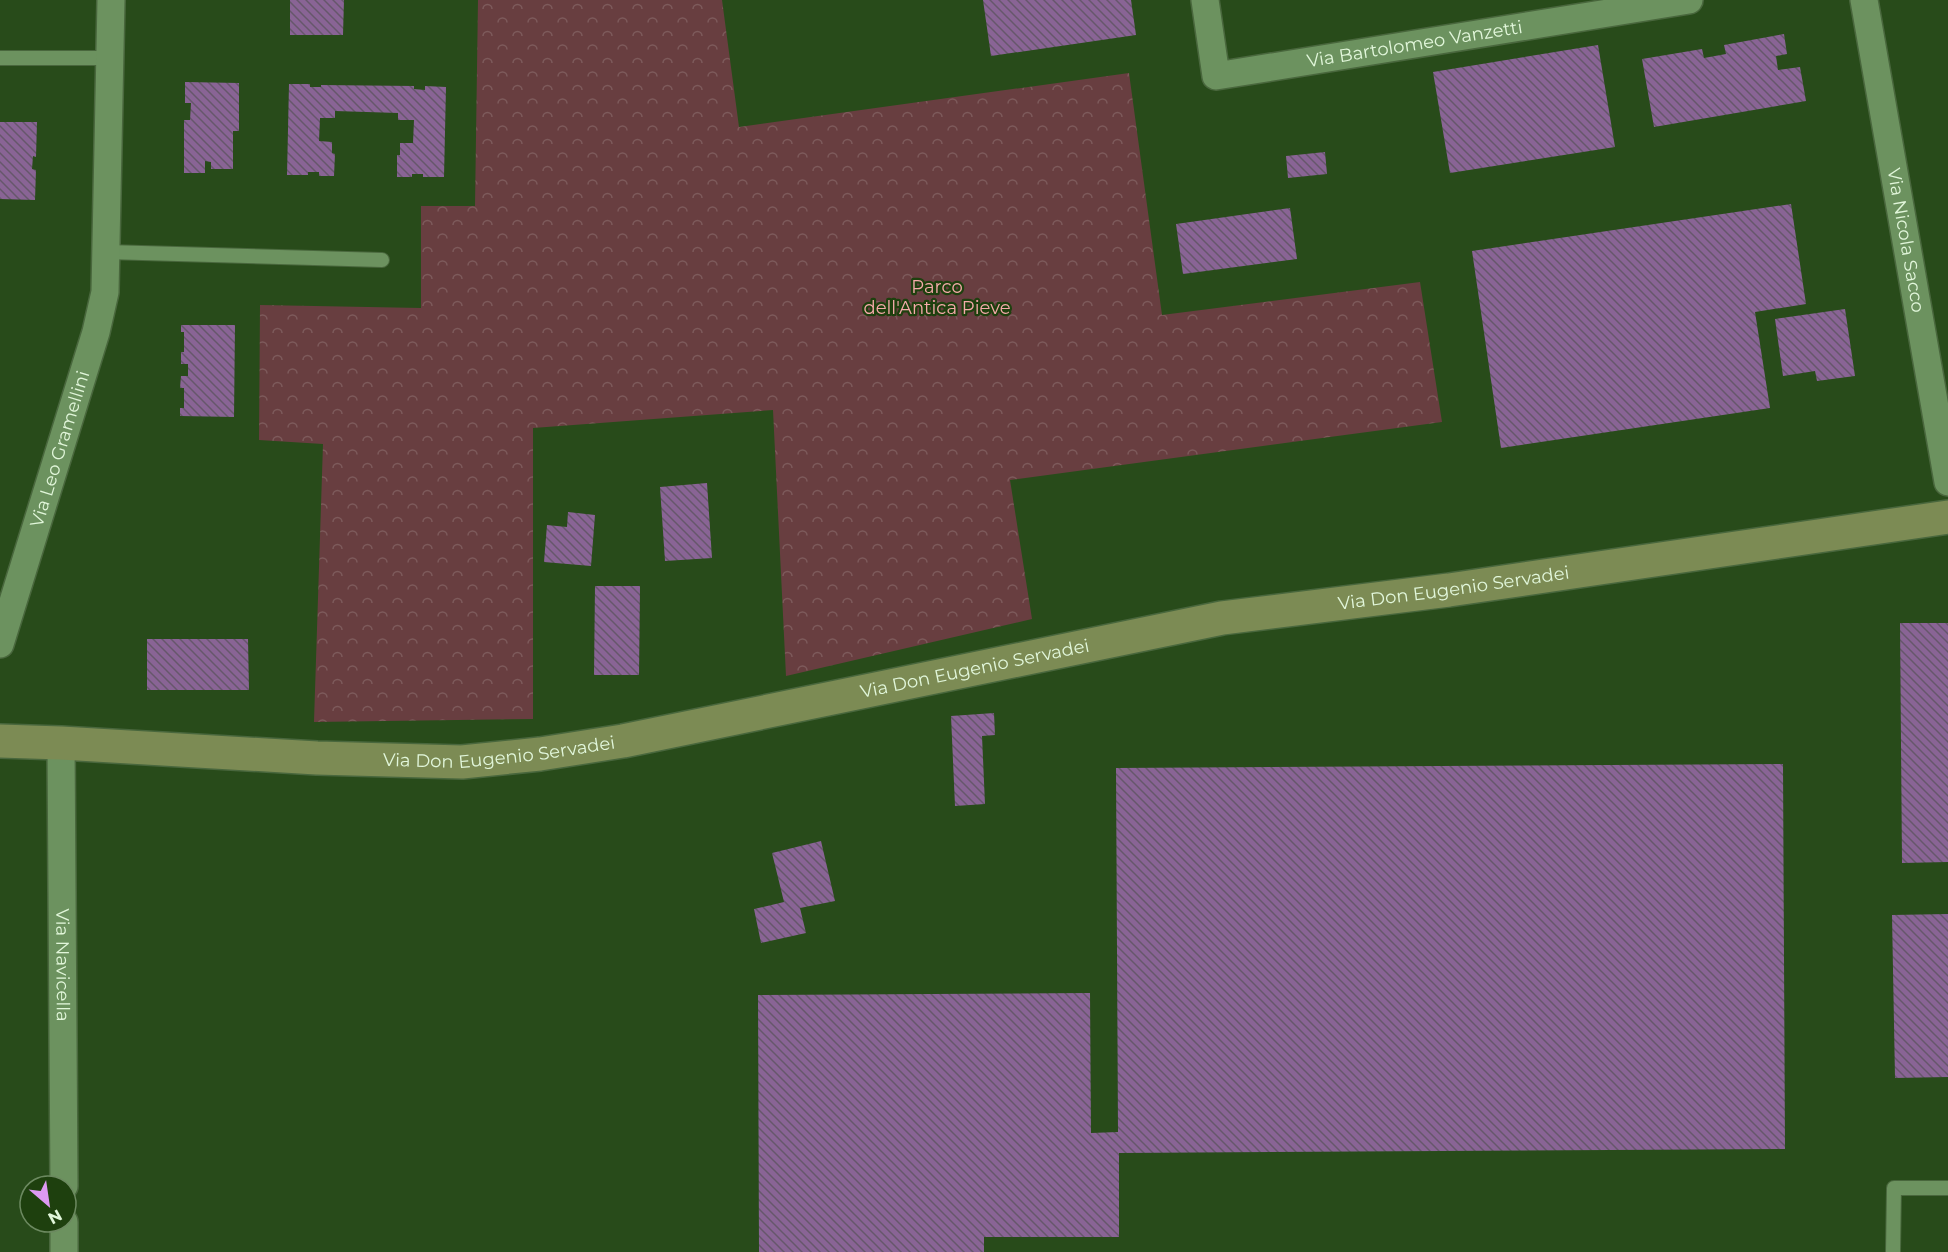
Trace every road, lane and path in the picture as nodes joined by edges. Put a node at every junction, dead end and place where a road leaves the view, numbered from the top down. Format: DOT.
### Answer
graph roads {
  1 [pos="111,0"];
  2 [pos="1205,0"];
  3 [pos="1689,0"];
  4 [pos="1864,0"];
  5 [pos="0,58"];
  6 [pos="109,58"];
  7 [pos="107,252"];
  8 [pos="382,260"];
  9 [pos="1948,482"];
  10 [pos="1948,517"];
  11 [pos="0,644"];
  12 [pos="0,741"];
  13 [pos="61,743"];
  14 [pos="64,1174"];
  15 [pos="1948,1188"];
  16 [pos="64,1234"];
  17 [pos="64,1252"];
  18 [pos="1893,1252"];
  1 -- 6 [label="street, Via Leo Gramellini"];
  2 -- 3 [label="street, Via Bartolomeo Vanzetti"];
  4 -- 9 [label="street, Via Nicola Sacco"];
  5 -- 6 [label="lane"];
  6 -- 7 [label="street, Via Leo Gramellini"];
  7 -- 8 [label="lane"];
  7 -- 11 [label="street, Via Leo Gramellini"];
  10 -- 13 [label="street, Via Don Eugenio Servadei"];
  12 -- 13 [label="street, Via Don Eugenio Servadei"];
  13 -- 14 [label="street, Via Navicella"];
  15 -- 18 [label="lane"];
  16 -- 17 [label="street"];
}
